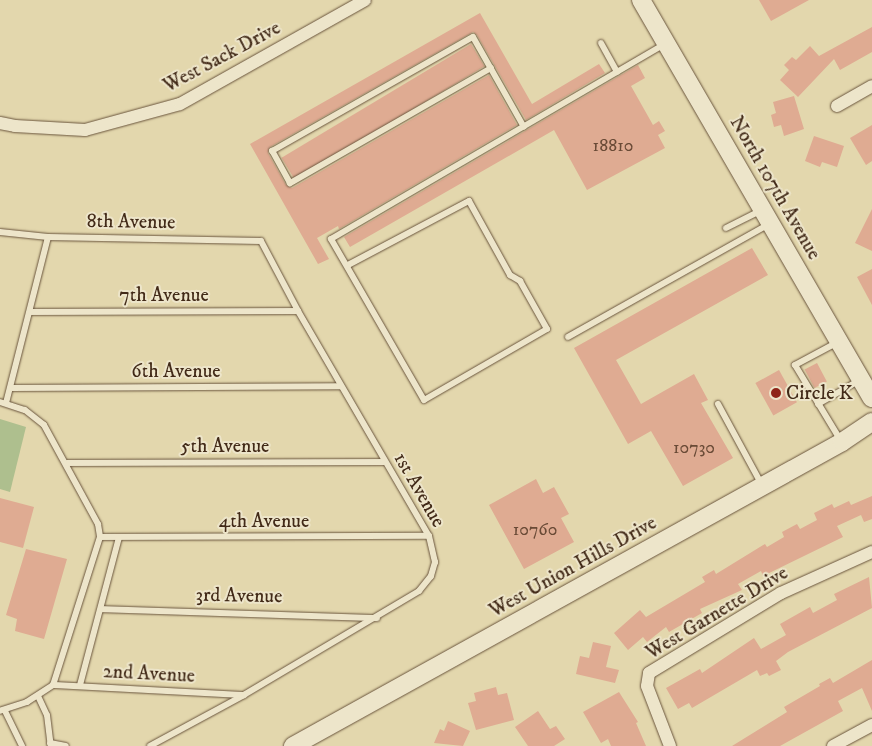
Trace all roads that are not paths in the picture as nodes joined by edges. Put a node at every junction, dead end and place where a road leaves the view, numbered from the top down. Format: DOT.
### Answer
graph roads {
  1 [pos="365,0"];
  2 [pos="641,0"];
  3 [pos="601,42"];
  4 [pos="666,43"];
  5 [pos="490,68"];
  6 [pos="617,72"];
  7 [pos="872,86"];
  8 [pos="837,106"];
  9 [pos="0,123"];
  10 [pos="524,127"];
  11 [pos="766,216"];
  12 [pos="726,228"];
  13 [pos="0,232"];
  14 [pos="48,236"];
  15 [pos="261,240"];
  16 [pos="348,266"];
  17 [pos="298,311"];
  18 [pos="30,312"];
  19 [pos="568,337"];
  20 [pos="838,342"];
  21 [pos="861,380"];
  22 [pos="341,386"];
  23 [pos="11,388"];
  24 [pos="872,398"];
  25 [pos="3,403"];
  26 [pos="718,404"];
  27 [pos="818,404"];
  28 [pos="872,422"];
  29 [pos="842,442"];
  30 [pos="384,462"];
  31 [pos="67,463"];
  32 [pos="762,486"];
  33 [pos="429,536"];
  34 [pos="100,537"];
  35 [pos="119,537"];
  36 [pos="872,552"];
  37 [pos="101,609"];
  38 [pos="377,618"];
  39 [pos="53,685"];
  40 [pos="80,685"];
  41 [pos="244,695"];
  42 [pos="38,696"];
  43 [pos="3,711"];
  44 [pos="872,726"];
  45 [pos="51,745"];
  46 [pos="22,746"];
  47 [pos="66,746"];
  48 [pos="150,746"];
  49 [pos="293,746"];
  50 [pos="670,746"];
  51 [pos="833,746"];
  1 -- 9 [label="street, West Sack Drive"];
  2 -- 4 [label="main road, North 107th Avenue"];
  3 -- 6 [label="lane"];
  4 -- 6 [label="lane"];
  4 -- 11 [label="main road, North 107th Avenue"];
  5 -- 5 [label="lane"];
  5 -- 10 [label="lane"];
  6 -- 10 [label="lane"];
  7 -- 8 [label="street"];
  10 -- 16 [label="lane"];
  11 -- 12 [label="lane"];
  11 -- 19 [label="lane"];
  11 -- 20 [label="main road, North 107th Avenue"];
  13 -- 14 [label="lane, 8th Avenue"];
  14 -- 15 [label="lane, 8th Avenue"];
  14 -- 18 [label="lane"];
  15 -- 17 [label="lane, 1st Avenue"];
  16 -- 16 [label="lane"];
  17 -- 18 [label="lane, 7th Avenue"];
  17 -- 22 [label="lane, 1st Avenue"];
  18 -- 23 [label="lane"];
  20 -- 21 [label="main road, North 107th Avenue"];
  20 -- 27 [label="lane"];
  21 -- 24 [label="main road, North 107th Avenue"];
  21 -- 27 [label="lane"];
  22 -- 23 [label="lane, 6th Avenue"];
  22 -- 30 [label="lane, 1st Avenue"];
  23 -- 25 [label="lane"];
  25 -- 31 [label="lane"];
  26 -- 32 [label="lane"];
  27 -- 29 [label="lane"];
  28 -- 29 [label="main road, West Union Hills Drive"];
  29 -- 32 [label="main road, West Union Hills Drive"];
  30 -- 31 [label="lane, 5th Avenue"];
  30 -- 33 [label="lane, 1st Avenue"];
  31 -- 34 [label="lane"];
  32 -- 49 [label="main road, West Union Hills Drive"];
  33 -- 35 [label="lane, 4th Avenue"];
  33 -- 38 [label="lane, 1st Avenue"];
  34 -- 35 [label="lane, 4th Avenue"];
  34 -- 39 [label="lane"];
  35 -- 37 [label="lane"];
  36 -- 50 [label="street, West Garnette Drive"];
  37 -- 38 [label="lane, 3rd Avenue"];
  37 -- 40 [label="lane"];
  38 -- 41 [label="lane, 1st Avenue"];
  39 -- 40 [label="lane, 2nd Avenue"];
  39 -- 42 [label="lane"];
  40 -- 41 [label="lane, 2nd Avenue"];
  41 -- 48 [label="lane, 1st Avenue"];
  42 -- 43 [label="lane"];
  42 -- 45 [label="lane"];
  43 -- 46 [label="lane"];
  44 -- 51 [label="street"];
  45 -- 47 [label="lane"];
}
